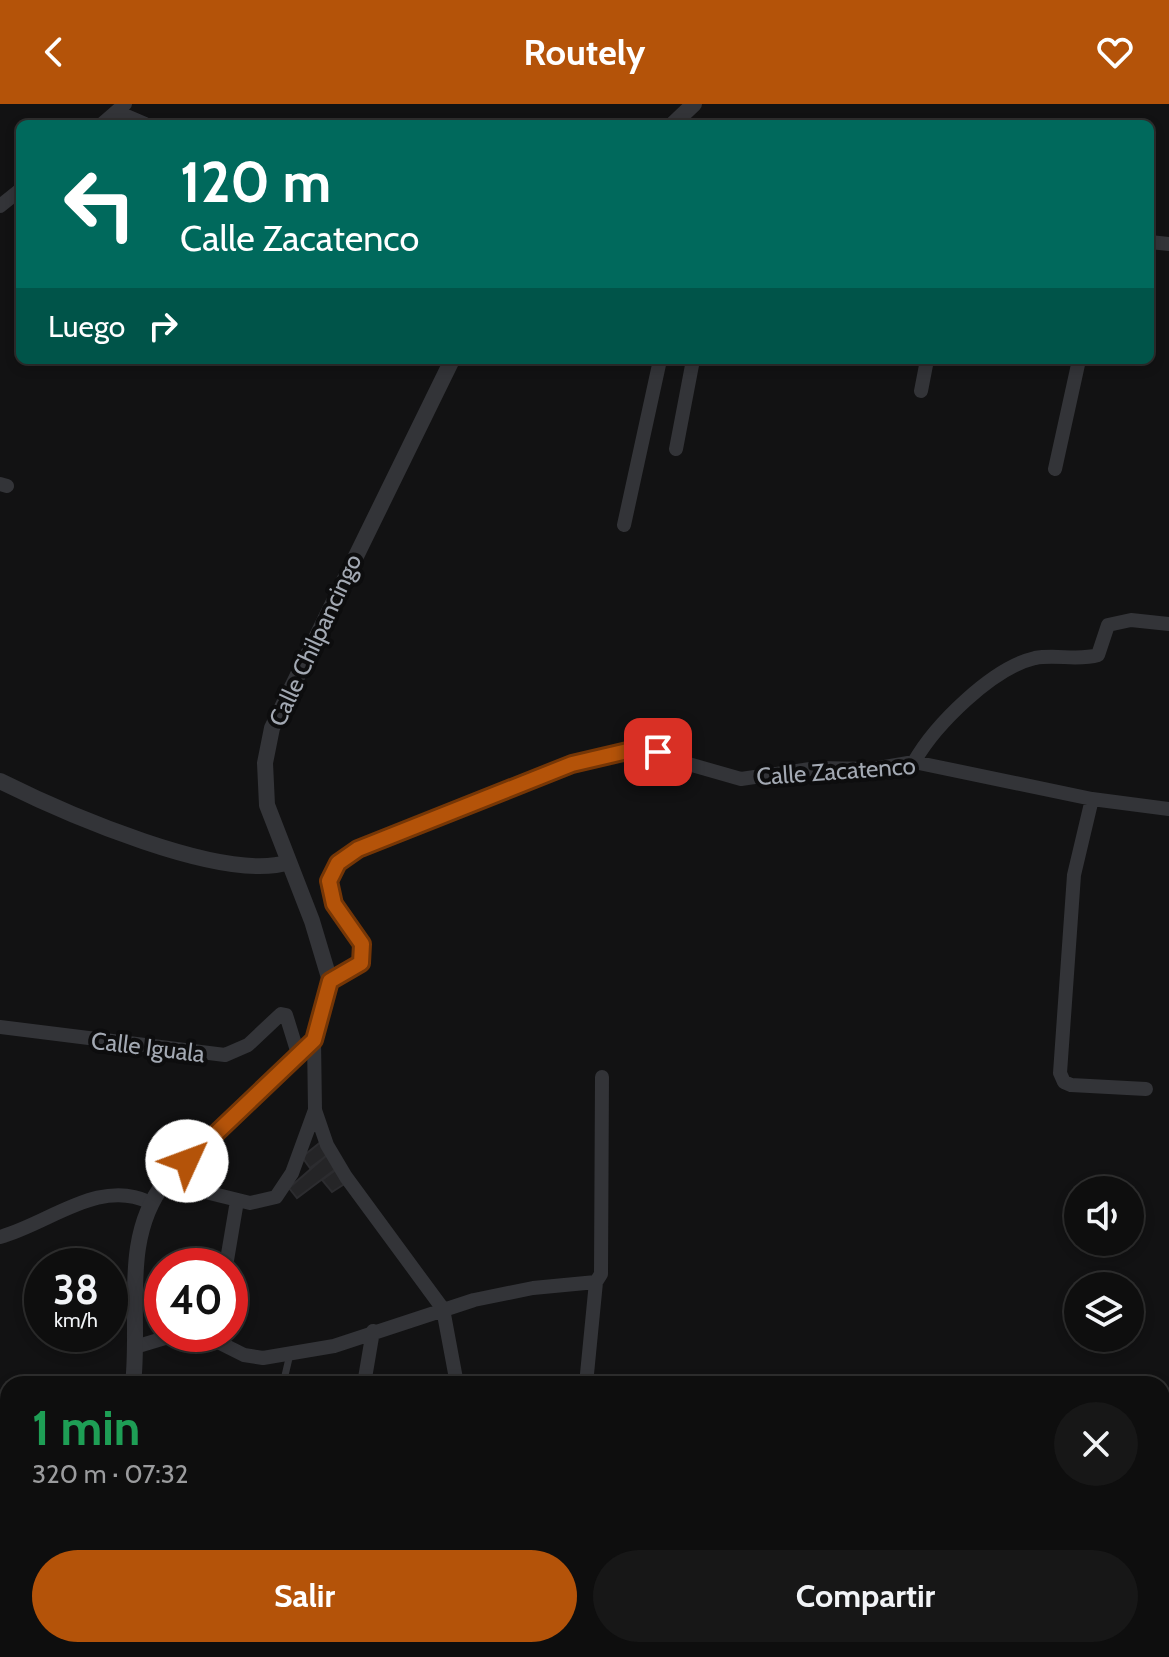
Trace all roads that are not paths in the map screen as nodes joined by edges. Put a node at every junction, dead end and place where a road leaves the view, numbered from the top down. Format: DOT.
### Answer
graph roads {
  1 [pos="694,104"];
  2 [pos="121,108"];
  3 [pos="139,120"];
  4 [pos="677,120"];
  5 [pos="16,193"];
  6 [pos="0,206"];
  7 [pos="450,364"];
  8 [pos="659,364"];
  9 [pos="692,364"];
  10 [pos="926,364"];
  11 [pos="1078,364"];
  12 [pos="921,391"];
  13 [pos="676,449"];
  14 [pos="1055,469"];
  15 [pos="624,525"];
  16 [pos="1169,624"];
  17 [pos="914,762"];
  18 [pos="0,781"];
  19 [pos="1092,799"];
  20 [pos="1169,809"];
  21 [pos="289,862"];
  22 [pos="330,981"];
  23 [pos="0,1027"];
  24 [pos="314,1040"];
  25 [pos="299,1057"];
  26 [pos="602,1077"];
  27 [pos="1146,1089"];
  28 [pos="315,1110"];
  29 [pos="165,1182"];
  30 [pos="237,1201"];
  31 [pos="149,1202"];
  32 [pos="0,1237"];
  33 [pos="229,1248"];
  34 [pos="596,1282"];
  35 [pos="443,1309"];
  36 [pos="373,1331"];
  37 [pos="144,1344"];
  38 [pos="135,1347"];
  39 [pos="238,1352"];
  40 [pos="290,1354"];
  41 [pos="133,1376"];
  42 [pos="285,1376"];
  43 [pos="365,1376"];
  44 [pos="456,1376"];
  45 [pos="587,1376"];
  1 -- 4 [label="street"];
  2 -- 3 [label="street"];
  5 -- 6 [label="street"];
  7 -- 21 [label="street, Calle Chilpancingo"];
  8 -- 15 [label="street"];
  9 -- 13 [label="street"];
  10 -- 12 [label="street"];
  11 -- 14 [label="street"];
  16 -- 17 [label="street"];
  17 -- 19 [label="street, Calle Zacatenco"];
  17 -- 22 [label="street, Calle Zacatenco"];
  18 -- 21 [label="street"];
  19 -- 20 [label="street, Calle Zacatenco"];
  19 -- 27 [label="street"];
  21 -- 22 [label="street, Calle Chilpancingo"];
  22 -- 24 [label="street"];
  23 -- 25 [label="street, Calle Iguala"];
  24 -- 25 [label="street"];
  24 -- 28 [label="street"];
  25 -- 29 [label="street"];
  26 -- 34 [label="street"];
  28 -- 30 [label="street"];
  28 -- 35 [label="street"];
  29 -- 30 [label="street"];
  29 -- 31 [label="street"];
  30 -- 33 [label="street"];
  31 -- 32 [label="street"];
  31 -- 38 [label="street"];
  34 -- 35 [label="street"];
  34 -- 45 [label="street"];
  35 -- 36 [label="street"];
  35 -- 44 [label="street"];
  36 -- 40 [label="street"];
  36 -- 43 [label="street"];
  37 -- 38 [label="street"];
  38 -- 41 [label="street"];
  39 -- 40 [label="street"];
  40 -- 42 [label="lane"];
}
